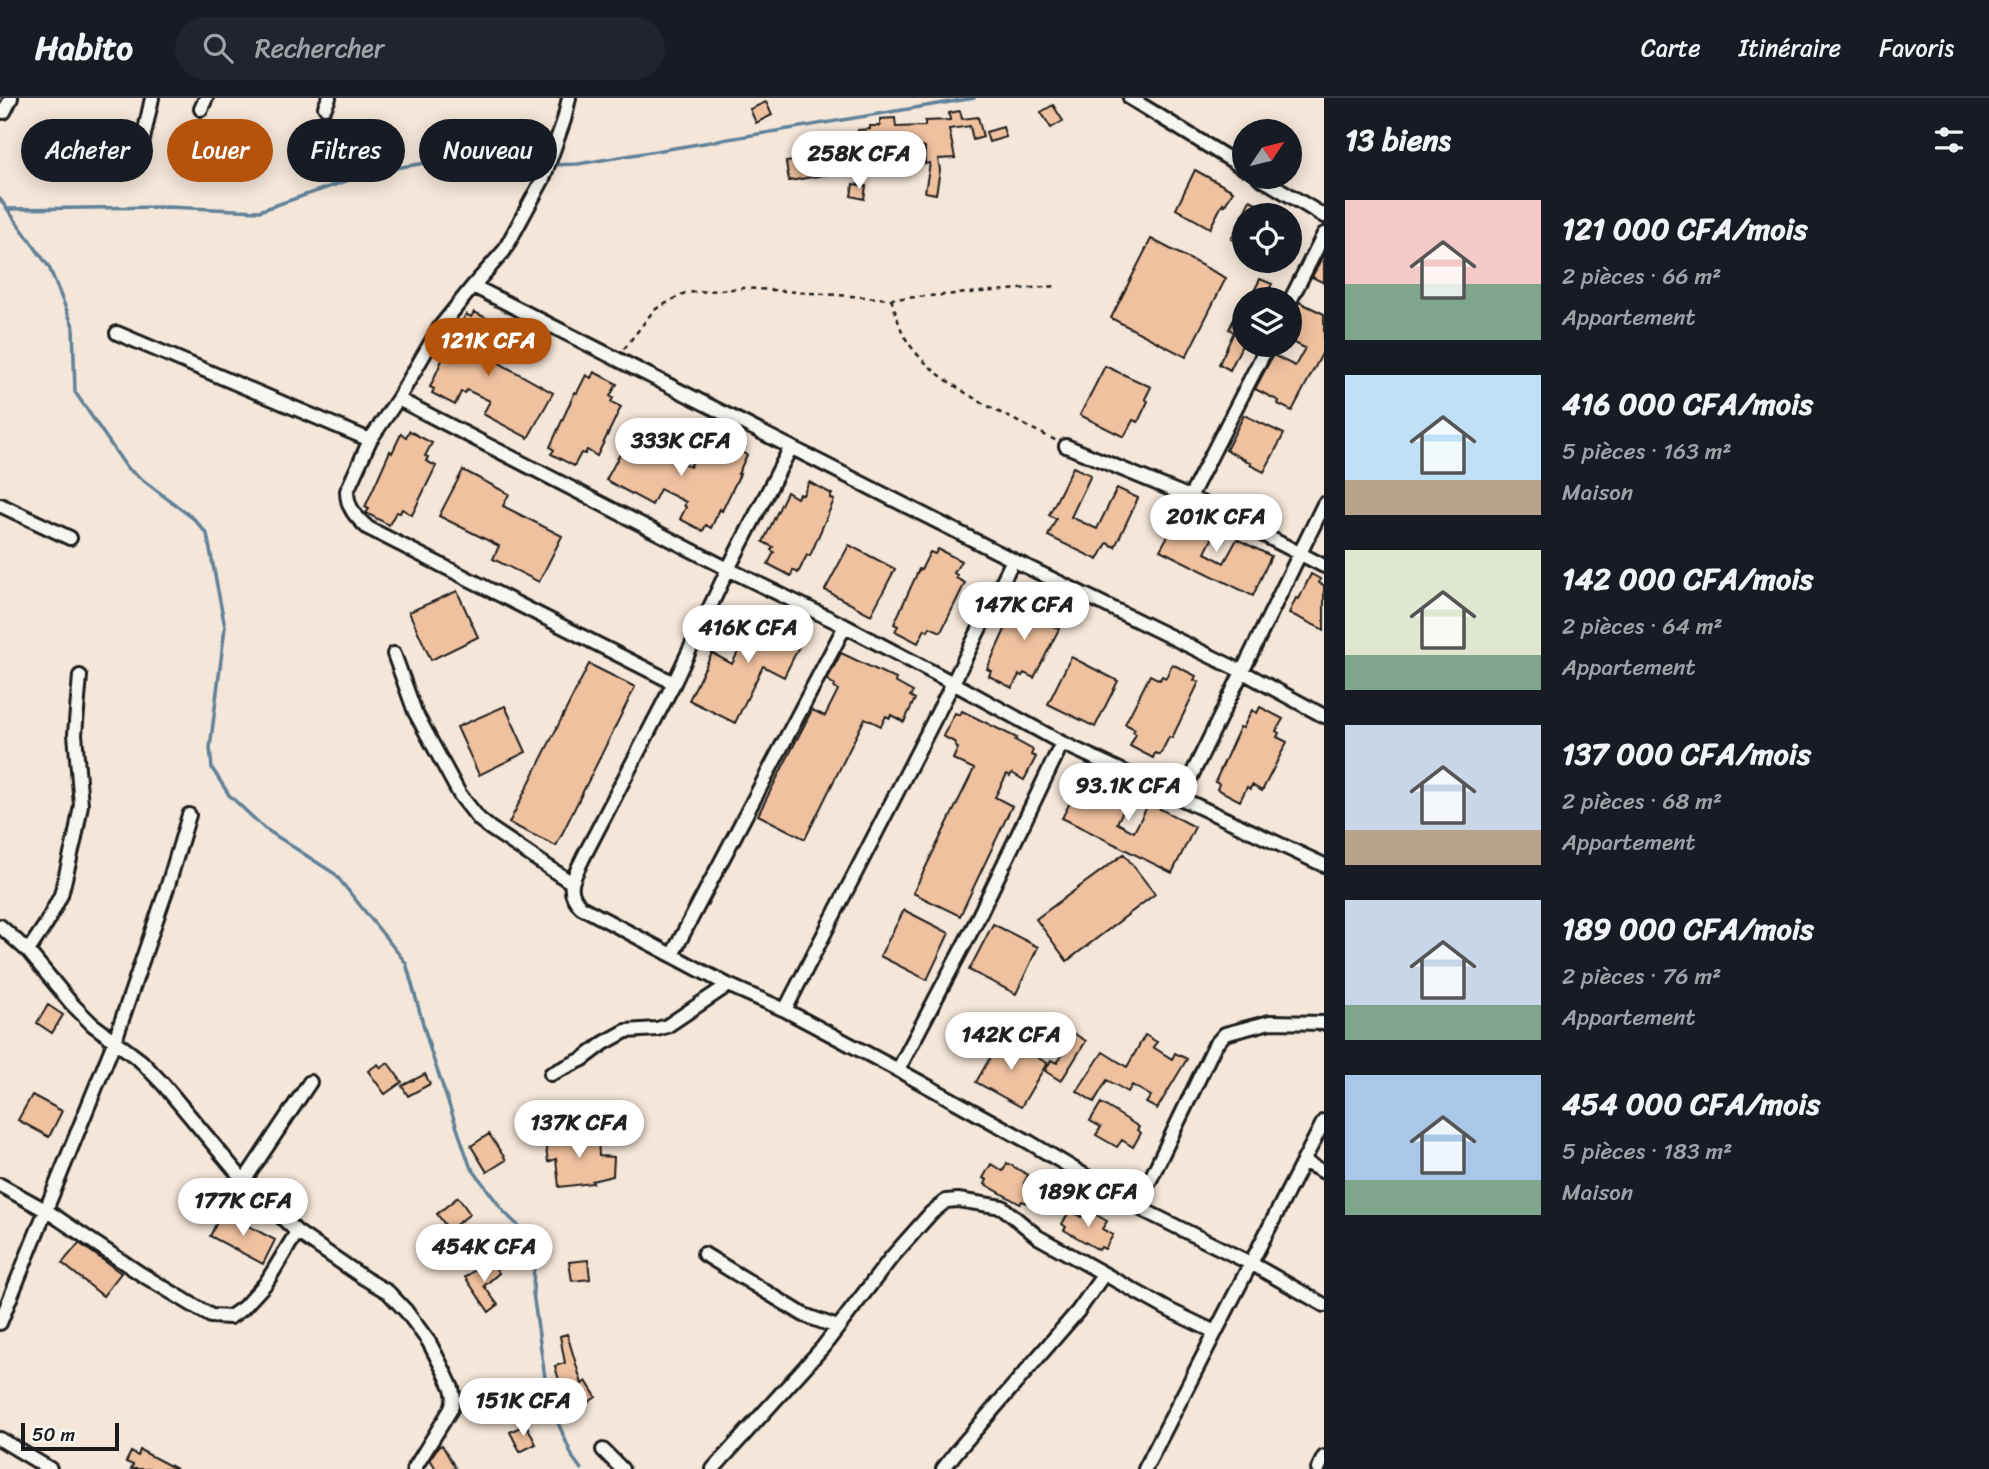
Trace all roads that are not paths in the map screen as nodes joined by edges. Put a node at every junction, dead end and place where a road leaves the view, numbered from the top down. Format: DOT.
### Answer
graph roads {
  1 [pos="11,98"];
  2 [pos="152,98"];
  3 [pos="569,98"];
  4 [pos="1130,98"];
  5 [pos="4,112"];
  6 [pos="147,119"];
  7 [pos="1232,161"];
  8 [pos="1279,189"];
  9 [pos="1324,216"];
  10 [pos="1324,234"];
  11 [pos="473,286"];
  12 [pos="1297,287"];
  13 [pos="117,333"];
  14 [pos="1262,357"];
  15 [pos="398,399"];
  16 [pos="370,440"];
  17 [pos="1066,446"];
  18 [pos="791,447"];
  19 [pos="1190,497"];
  20 [pos="1324,504"];
  21 [pos="0,505"];
  22 [pos="70,538"];
  23 [pos="1298,553"];
  24 [pos="1013,560"];
  25 [pos="1324,566"];
  26 [pos="728,569"];
  27 [pos="845,626"];
  28 [pos="394,654"];
  29 [pos="1241,671"];
  30 [pos="80,676"];
  31 [pos="674,682"];
  32 [pos="953,683"];
  33 [pos="1324,716"];
  34 [pos="1062,743"];
  35 [pos="1181,797"];
  36 [pos="189,816"];
  37 [pos="1324,865"];
  38 [pos="572,883"];
  39 [pos="0,926"];
  40 [pos="28,951"];
  41 [pos="672,955"];
  42 [pos="728,985"];
  43 [pos="785,1010"];
  44 [pos="1324,1023"];
  45 [pos="115,1040"];
  46 [pos="898,1070"];
  47 [pos="551,1074"];
  48 [pos="310,1082"];
  49 [pos="1324,1121"];
  50 [pos="1303,1161"];
  51 [pos="1324,1172"];
  52 [pos="244,1181"];
  53 [pos="0,1185"];
  54 [pos="1137,1207"];
  55 [pos="47,1211"];
  56 [pos="297,1232"];
  57 [pos="704,1254"];
  58 [pos="1252,1264"];
  59 [pos="1104,1274"];
  60 [pos="1324,1305"];
  61 [pos="0,1323"];
  62 [pos="837,1327"];
  63 [pos="1215,1332"];
  64 [pos="0,1439"];
  65 [pos="603,1450"];
  66 [pos="1324,1457"];
  67 [pos="50,1469"];
  68 [pos="414,1469"];
  69 [pos="622,1469"];
  70 [pos="713,1469"];
  71 [pos="943,1469"];
  72 [pos="1145,1469"];
  73 [pos="1318,1469"];
  1 -- 5 [label="street"];
  2 -- 6 [label="street"];
  3 -- 11 [label="street"];
  4 -- 7 [label="street"];
  8 -- 9 [label="street"];
  10 -- 12 [label="street"];
  11 -- 15 [label="street"];
  11 -- 18 [label="street"];
  13 -- 16 [label="street"];
  14 -- 19 [label="street"];
  15 -- 16 [label="street"];
  15 -- 26 [label="street"];
  16 -- 31 [label="street"];
  17 -- 19 [label="street"];
  18 -- 24 [label="street"];
  18 -- 26 [label="street"];
  19 -- 23 [label="street"];
  20 -- 23 [label="street"];
  21 -- 22 [label="street"];
  23 -- 25 [label="street"];
  23 -- 29 [label="street"];
  24 -- 29 [label="street"];
  24 -- 32 [label="street"];
  26 -- 27 [label="street"];
  26 -- 31 [label="street"];
  27 -- 32 [label="street"];
  27 -- 41 [label="street"];
  28 -- 38 [label="street"];
  29 -- 33 [label="street"];
  29 -- 35 [label="street"];
  30 -- 40 [label="street"];
  31 -- 38 [label="street"];
  32 -- 34 [label="street"];
  32 -- 43 [label="street"];
  34 -- 35 [label="street"];
  34 -- 46 [label="street"];
  35 -- 37 [label="street"];
  36 -- 45 [label="street"];
  38 -- 41 [label="street"];
  39 -- 40 [label="street"];
  40 -- 45 [label="street"];
  41 -- 42 [label="street"];
  42 -- 43 [label="street"];
  42 -- 47 [label="street"];
  43 -- 46 [label="street"];
  44 -- 54 [label="street"];
  45 -- 52 [label="street"];
  45 -- 55 [label="street"];
  46 -- 54 [label="street"];
  48 -- 52 [label="street"];
  49 -- 50 [label="street"];
  50 -- 51 [label="street"];
  50 -- 58 [label="street"];
  52 -- 56 [label="street"];
  53 -- 55 [label="street"];
  54 -- 58 [label="street"];
  55 -- 56 [label="street"];
  55 -- 61 [label="street"];
  56 -- 68 [label="street"];
  57 -- 62 [label="street"];
  58 -- 60 [label="street"];
  58 -- 63 [label="street"];
  59 -- 62 [label="street"];
  59 -- 63 [label="street"];
  59 -- 71 [label="street"];
  62 -- 70 [label="street"];
  63 -- 72 [label="street"];
  64 -- 67 [label="street"];
  65 -- 69 [label="street"];
  66 -- 73 [label="street"];
}
